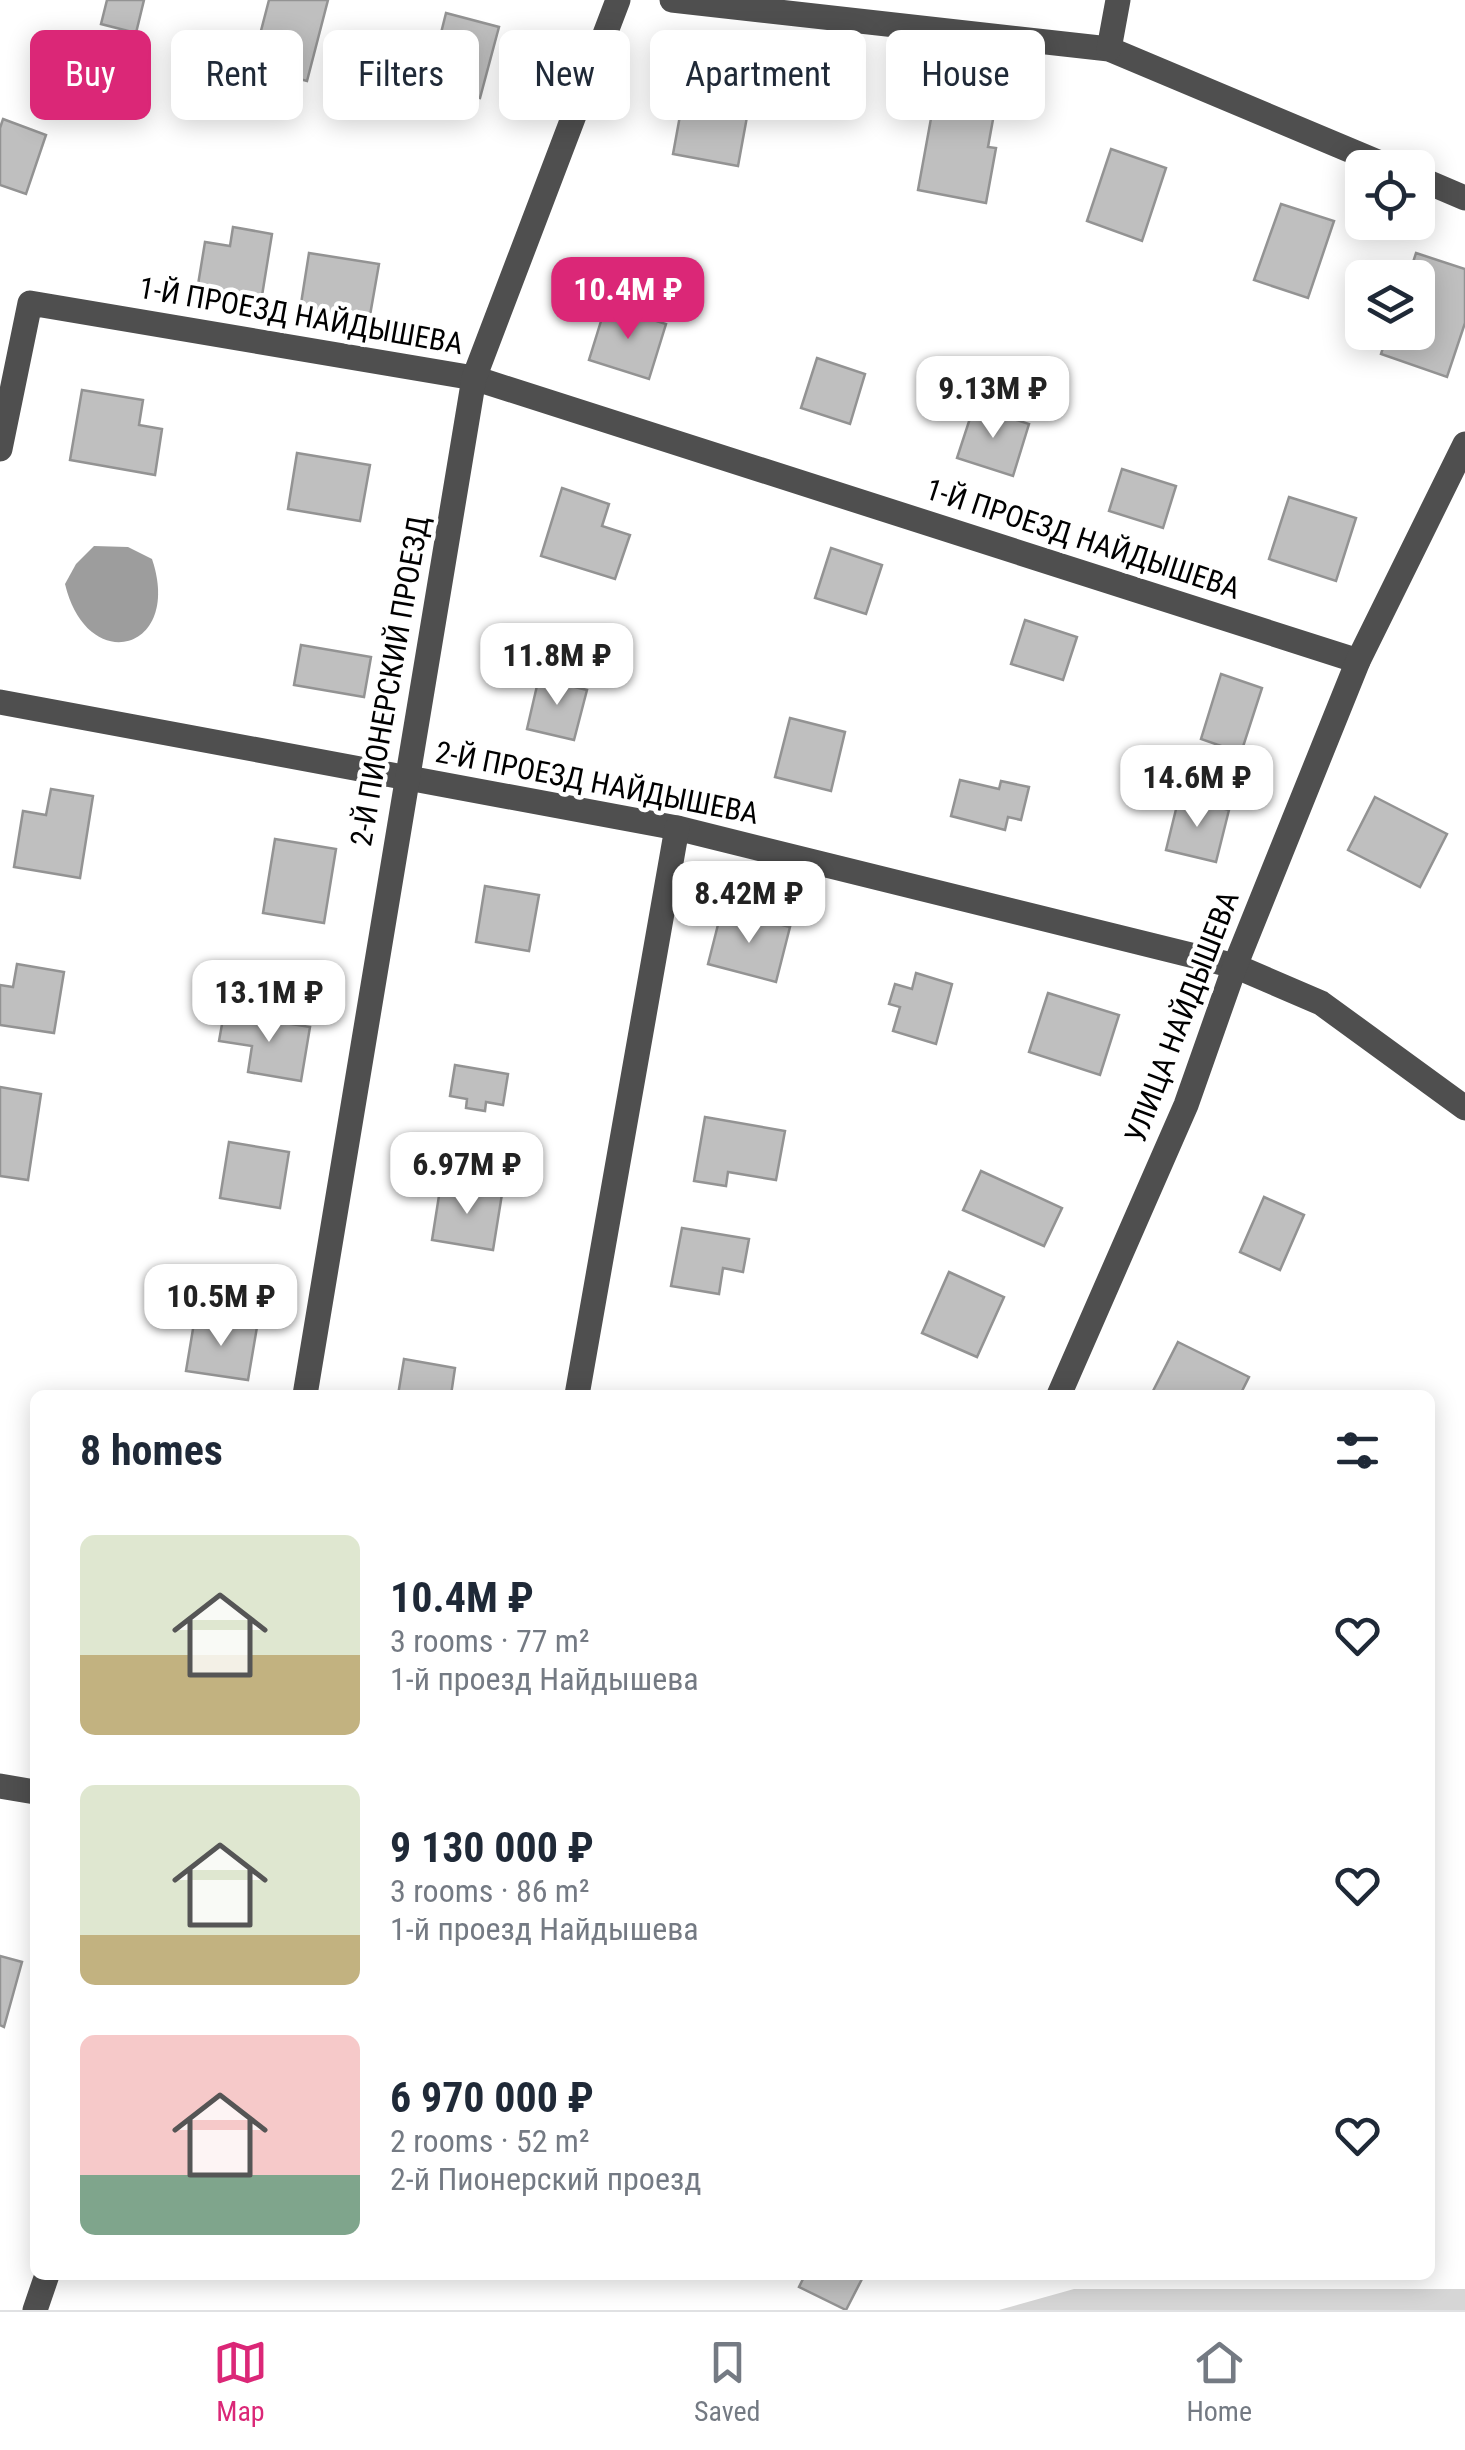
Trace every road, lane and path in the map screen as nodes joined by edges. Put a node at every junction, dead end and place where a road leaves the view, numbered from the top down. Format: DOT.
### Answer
graph roads {
  1 [pos="618,0"];
  2 [pos="672,0"];
  3 [pos="1118,0"];
  4 [pos="1109,50"];
  5 [pos="1349,150"];
  6 [pos="1435,185"];
  7 [pos="1465,198"];
  8 [pos="474,378"];
  9 [pos="1465,444"];
  10 [pos="0,449"];
  11 [pos="1358,660"];
  12 [pos="0,702"];
  13 [pos="406,778"];
  14 [pos="677,828"];
  15 [pos="1235,966"];
  16 [pos="1465,1108"];
  17 [pos="306,1390"];
  18 [pos="578,1390"];
  19 [pos="1060,1390"];
  20 [pos="0,1786"];
  21 [pos="30,1791"];
  22 [pos="45,2280"];
  23 [pos="34,2310"];
  1 -- 8 [label="street, 2-Й ПИОНЕРСКИЙ ПРОЕЗД"];
  2 -- 4 [label="street"];
  3 -- 4 [label="street"];
  4 -- 5 [label="street"];
  6 -- 7 [label="street"];
  8 -- 10 [label="street, 1-Й ПРОЕЗД НАЙДЫШЕВА"];
  8 -- 11 [label="street, 1-Й ПРОЕЗД НАЙДЫШЕВА"];
  8 -- 13 [label="street, 2-Й ПИОНЕРСКИЙ ПРОЕЗД"];
  9 -- 11 [label="street, УЛИЦА НАЙДЫШЕВА"];
  11 -- 15 [label="street, УЛИЦА НАЙДЫШЕВА"];
  12 -- 13 [label="street, 2-Й ПРОЕЗД НАЙДЫШЕВА"];
  13 -- 14 [label="street, 2-Й ПРОЕЗД НАЙДЫШЕВА"];
  13 -- 17 [label="street, 2-Й ПИОНЕРСКИЙ ПРОЕЗД"];
  14 -- 15 [label="street, 2-Й ПРОЕЗД НАЙДЫШЕВА"];
  14 -- 18 [label="street"];
  15 -- 16 [label="street, 2-Й ПРОЕЗД НАЙДЫШЕВА"];
  15 -- 19 [label="street, УЛИЦА НАЙДЫШЕВА"];
  20 -- 21 [label="street"];
  22 -- 23 [label="street"];
}
